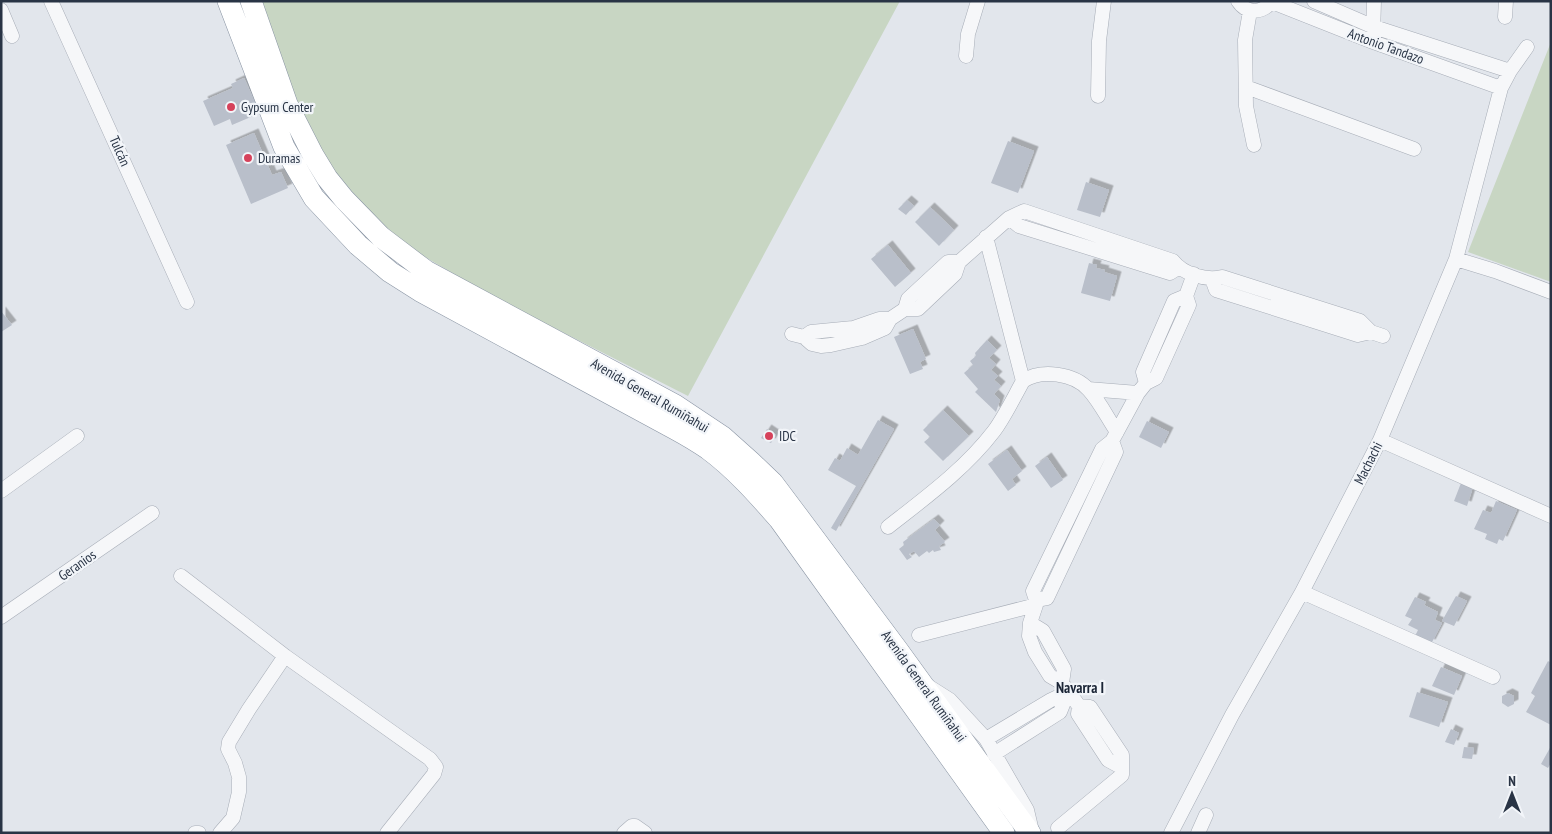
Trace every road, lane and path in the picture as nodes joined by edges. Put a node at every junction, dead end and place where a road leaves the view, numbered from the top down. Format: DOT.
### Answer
graph roads {
  1 [pos="51,1"];
  2 [pos="228,1"];
  3 [pos="251,1"];
  4 [pos="978,1"];
  5 [pos="1104,1"];
  6 [pos="1238,1"];
  7 [pos="1314,1"];
  8 [pos="1374,1"];
  9 [pos="1506,1"];
  10 [pos="1272,2"];
  11 [pos="1,10"];
  12 [pos="1250,11"];
  13 [pos="1505,17"];
  14 [pos="1374,27"];
  15 [pos="12,36"];
  16 [pos="1373,42"];
  17 [pos="1527,47"];
  18 [pos="966,56"];
  19 [pos="1473,58"];
  20 [pos="1510,71"];
  21 [pos="1468,77"];
  22 [pos="1246,87"];
  23 [pos="1501,88"];
  24 [pos="1098,96"];
  25 [pos="1254,145"];
  26 [pos="1414,149"];
  27 [pos="986,237"];
  28 [pos="1456,259"];
  29 [pos="1194,274"];
  30 [pos="1551,292"];
  31 [pos="187,302"];
  32 [pos="1377,334"];
  33 [pos="798,336"];
  34 [pos="1023,381"];
  35 [pos="1142,388"];
  36 [pos="1088,389"];
  37 [pos="77,436"];
  38 [pos="1115,437"];
  39 [pos="1380,440"];
  40 [pos="1,491"];
  41 [pos="152,513"];
  42 [pos="1551,516"];
  43 [pos="888,527"];
  44 [pos="181,576"];
  45 [pos="1302,592"];
  46 [pos="1036,602"];
  47 [pos="1,618"];
  48 [pos="919,635"];
  49 [pos="286,656"];
  50 [pos="1493,677"];
  51 [pos="923,684"];
  52 [pos="1065,687"];
  53 [pos="986,739"];
  54 [pos="994,754"];
  55 [pos="1206,815"];
  56 [pos="1058,828"];
  57 [pos="220,833"];
  58 [pos="387,833"];
  59 [pos="1004,833"];
  60 [pos="1031,833"];
  61 [pos="1171,833"];
  62 [pos="1198,833"];
  1 -- 31 [label="street, Tulcán"];
  2 -- 59 [label="highway, Avenida General Rumiñahui"];
  3 -- 51 [label="highway, Avenida General Rumiñahui"];
  4 -- 18 [label="street"];
  5 -- 24 [label="street"];
  6 -- 12 [label="street"];
  7 -- 14 [label="street, Antonio Tandazo"];
  8 -- 14 [label="street"];
  9 -- 13 [label="street"];
  10 -- 12 [label="street, Antonio Tandazo"];
  10 -- 16 [label="street, Antonio Tandazo"];
  11 -- 15 [label="street"];
  12 -- 22 [label="street"];
  14 -- 16 [label="street"];
  14 -- 19 [label="street, Antonio Tandazo"];
  16 -- 21 [label="street, Antonio Tandazo"];
  17 -- 20 [label="street, Machachi"];
  19 -- 20 [label="street, Antonio Tandazo"];
  19 -- 21 [label="street"];
  20 -- 23 [label="street, Machachi"];
  21 -- 23 [label="street, Antonio Tandazo"];
  22 -- 25 [label="street"];
  22 -- 26 [label="street"];
  23 -- 28 [label="street, Machachi"];
  27 -- 29 [label="street"];
  27 -- 33 [label="street"];
  27 -- 34 [label="street"];
  28 -- 30 [label="street"];
  28 -- 39 [label="street, Machachi"];
  29 -- 32 [label="street"];
  29 -- 35 [label="street"];
  34 -- 36 [label="street"];
  34 -- 43 [label="street"];
  35 -- 36 [label="street"];
  35 -- 38 [label="street"];
  36 -- 38 [label="street"];
  37 -- 40 [label="street"];
  38 -- 46 [label="street"];
  39 -- 42 [label="street"];
  39 -- 45 [label="street, Machachi"];
  41 -- 47 [label="street, Geranios"];
  44 -- 49 [label="street"];
  45 -- 50 [label="street"];
  45 -- 61 [label="street, Machachi"];
  46 -- 48 [label="street"];
  46 -- 52 [label="street"];
  49 -- 57 [label="street"];
  49 -- 58 [label="street"];
  51 -- 53 [label="street"];
  51 -- 60 [label="highway, Avenida General Rumiñahui"];
  52 -- 53 [label="street"];
  52 -- 54 [label="street"];
  52 -- 56 [label="street"];
  53 -- 54 [label="street"];
  54 -- 60 [label="street"];
  55 -- 62 [label="street"];
}
